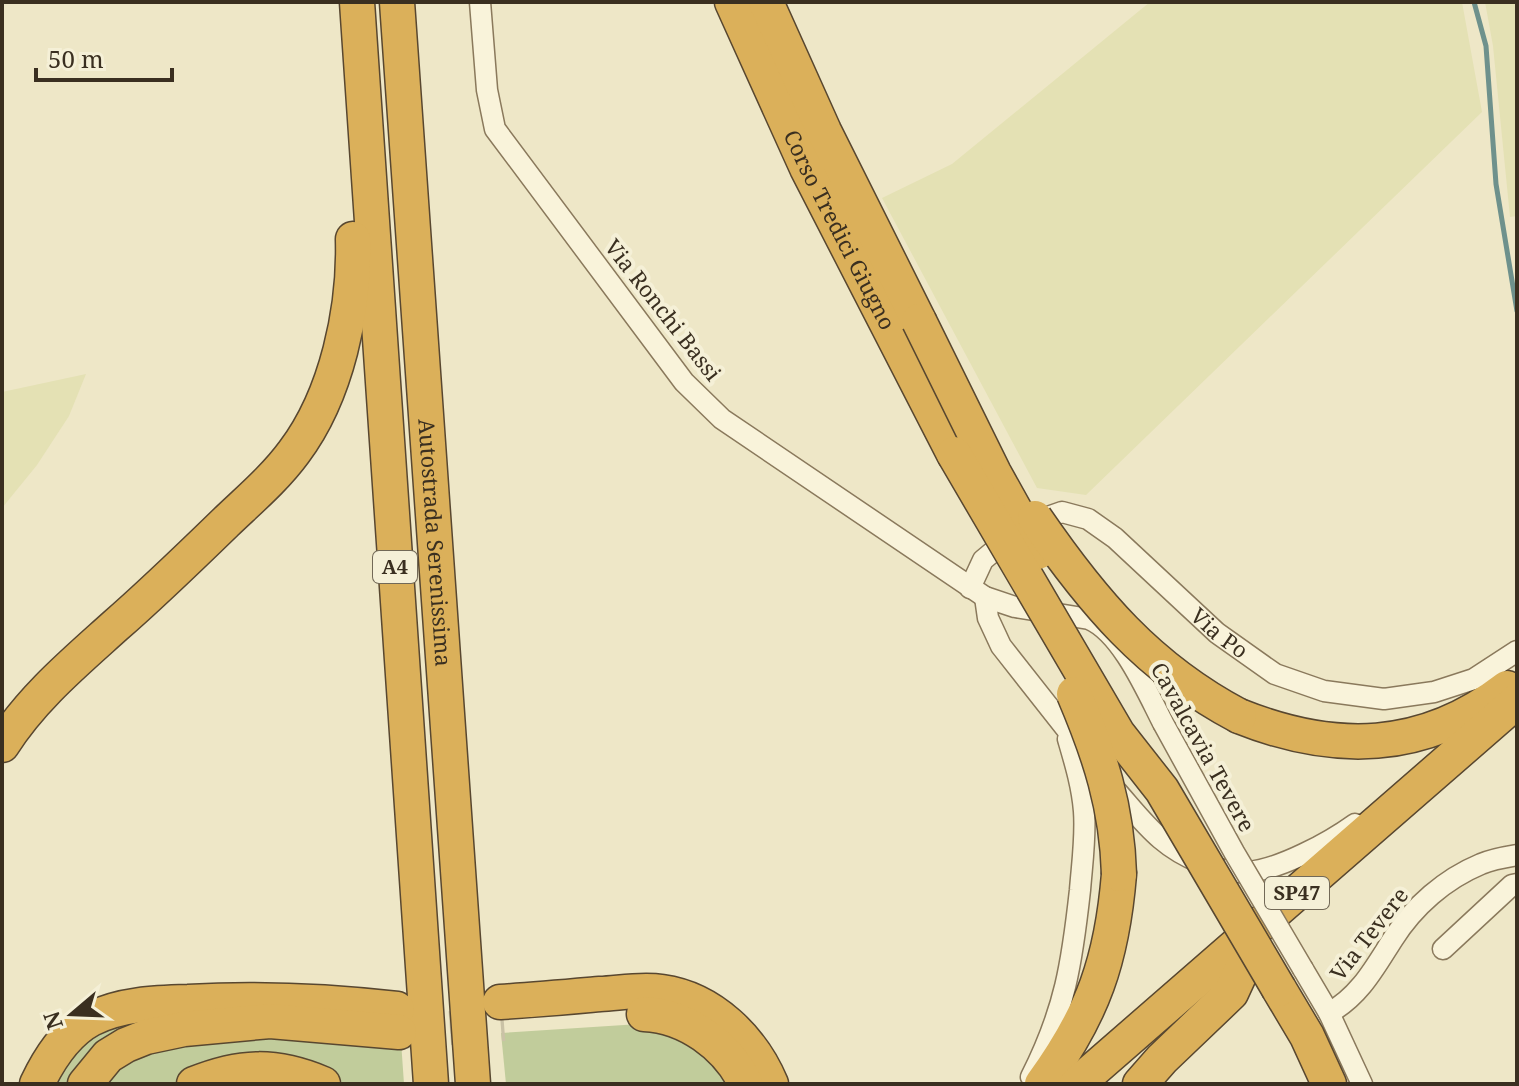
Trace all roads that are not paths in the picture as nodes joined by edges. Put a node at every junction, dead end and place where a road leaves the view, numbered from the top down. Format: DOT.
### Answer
graph roads {
  1 [pos="357,2"];
  2 [pos="397,2"];
  3 [pos="480,2"];
  4 [pos="732,2"];
  5 [pos="766,2"];
  6 [pos="361,51"];
  7 [pos="919,321"];
  8 [pos="954,454"];
  9 [pos="978,593"];
  10 [pos="1517,651"];
  11 [pos="1517,680"];
  12 [pos="1517,701"];
  13 [pos="1063,724"];
  14 [pos="448,726"];
  15 [pos="1517,727"];
  16 [pos="2,745"];
  17 [pos="1423,784"];
  18 [pos="1160,788"];
  19 [pos="1517,855"];
  20 [pos="1517,884"];
  21 [pos="1291,925"];
  22 [pos="1443,949"];
  23 [pos="1291,979"];
  24 [pos="1329,1013"];
  25 [pos="37,1084"];
  26 [pos="85,1084"];
  27 [pos="194,1084"];
  28 [pos="323,1084"];
  29 [pos="431,1084"];
  30 [pos="473,1084"];
  31 [pos="495,1084"];
  32 [pos="746,1084"];
  33 [pos="771,1084"];
  34 [pos="1027,1084"];
  35 [pos="1042,1084"];
  36 [pos="1077,1084"];
  37 [pos="1109,1084"];
  38 [pos="1140,1084"];
  39 [pos="1329,1084"];
  40 [pos="1362,1084"];
  1 -- 6 [label="highway, Autostrada Serenissima / A4"];
  2 -- 14 [label="highway, Autostrada Serenissima / A4"];
  3 -- 9 [label="street, Via Ronchi Bassi"];
  4 -- 8 [label="highway, Corso Tredici Giugno"];
  5 -- 7 [label="highway, Corso Tredici Giugno"];
  6 -- 16 [label="highway"];
  6 -- 29 [label="highway, Autostrada Serenissima / A4"];
  7 -- 11 [label="highway, bridge"];
  7 -- 18 [label="highway, bridge"];
  8 -- 18 [label="highway, bridge"];
  8 -- 35 [label="highway, bridge"];
  9 -- 10 [label="street, Via Po"];
  9 -- 13 [label="street"];
  9 -- 23 [label="street, Cavalcavia Tevere, bridge"];
  12 -- 17 [label="highway, SP47"];
  13 -- 17 [label="street"];
  13 -- 34 [label="street"];
  14 -- 30 [label="highway, Autostrada Serenissima / A4"];
  14 -- 31 [label="highway"];
  15 -- 21 [label="highway, SP47"];
  17 -- 36 [label="highway, SP47"];
  18 -- 23 [label="highway, bridge"];
  19 -- 24 [label="street, Via Tevere"];
  20 -- 22 [label="street"];
  23 -- 24 [label="street, Cavalcavia Tevere"];
  23 -- 39 [label="highway"];
  24 -- 40 [label="street, Via Tevere"];
  25 -- 26 [label="highway"];
  27 -- 28 [label="highway"];
  32 -- 33 [label="highway"];
  37 -- 38 [label="highway"];
}
